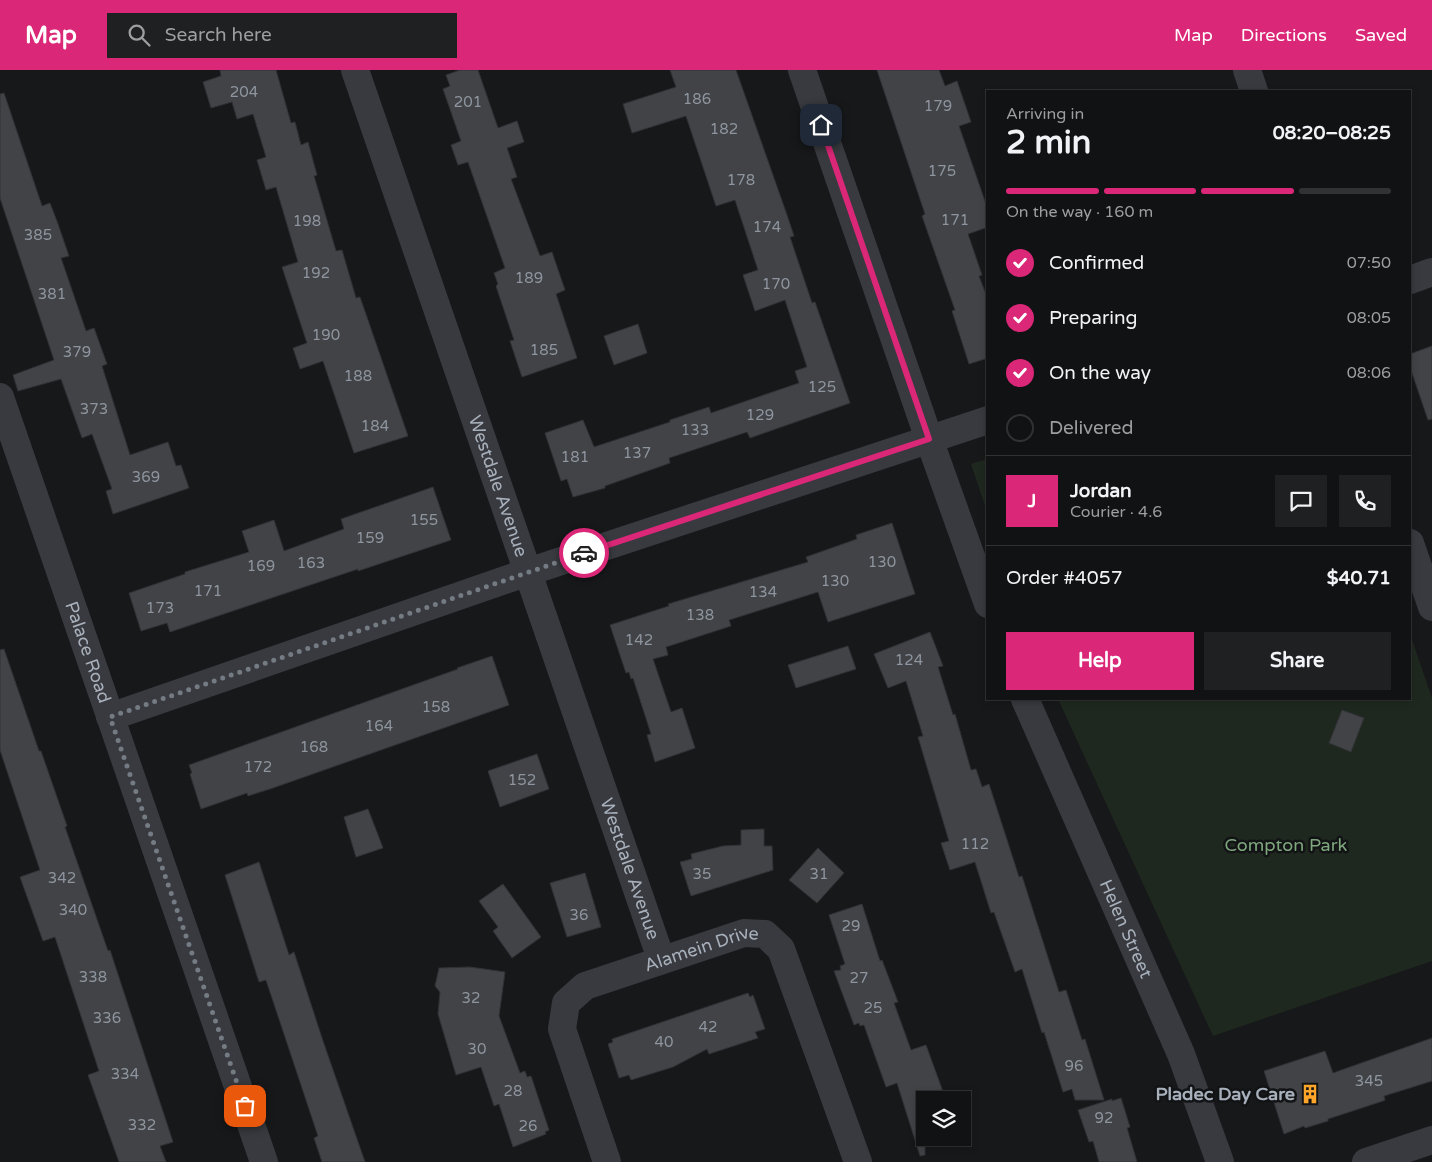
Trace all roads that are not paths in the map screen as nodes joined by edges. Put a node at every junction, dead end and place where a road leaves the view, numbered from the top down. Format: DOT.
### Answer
graph roads {
  1 [pos="355,70"];
  2 [pos="802,70"];
  3 [pos="1246,70"];
  4 [pos="1254,90"];
  5 [pos="1432,272"];
  6 [pos="1411,280"];
  7 [pos="0,397"];
  8 [pos="986,421"];
  9 [pos="929,439"];
  10 [pos="1411,546"];
  11 [pos="528,572"];
  12 [pos="986,598"];
  13 [pos="1432,607"];
  14 [pos="1025,700"];
  15 [pos="110,717"];
  16 [pos="661,959"];
  17 [pos="1432,1140"];
  18 [pos="264,1162"];
  19 [pos="607,1162"];
  20 [pos="858,1162"];
  21 [pos="1220,1162"];
  22 [pos="1366,1162"];
  1 -- 11 [label="street, Westdale Avenue"];
  2 -- 9 [label="street"];
  3 -- 4 [label="street"];
  5 -- 6 [label="street"];
  7 -- 15 [label="street, Palace Road"];
  8 -- 9 [label="street"];
  9 -- 11 [label="street"];
  9 -- 12 [label="street"];
  10 -- 13 [label="street"];
  11 -- 15 [label="street"];
  11 -- 16 [label="street, Westdale Avenue"];
  14 -- 21 [label="street, Helen Street"];
  15 -- 18 [label="street, Palace Road"];
  16 -- 19 [label="street, Alamein Drive"];
  16 -- 20 [label="street, Alamein Drive"];
  17 -- 22 [label="street"];
}
